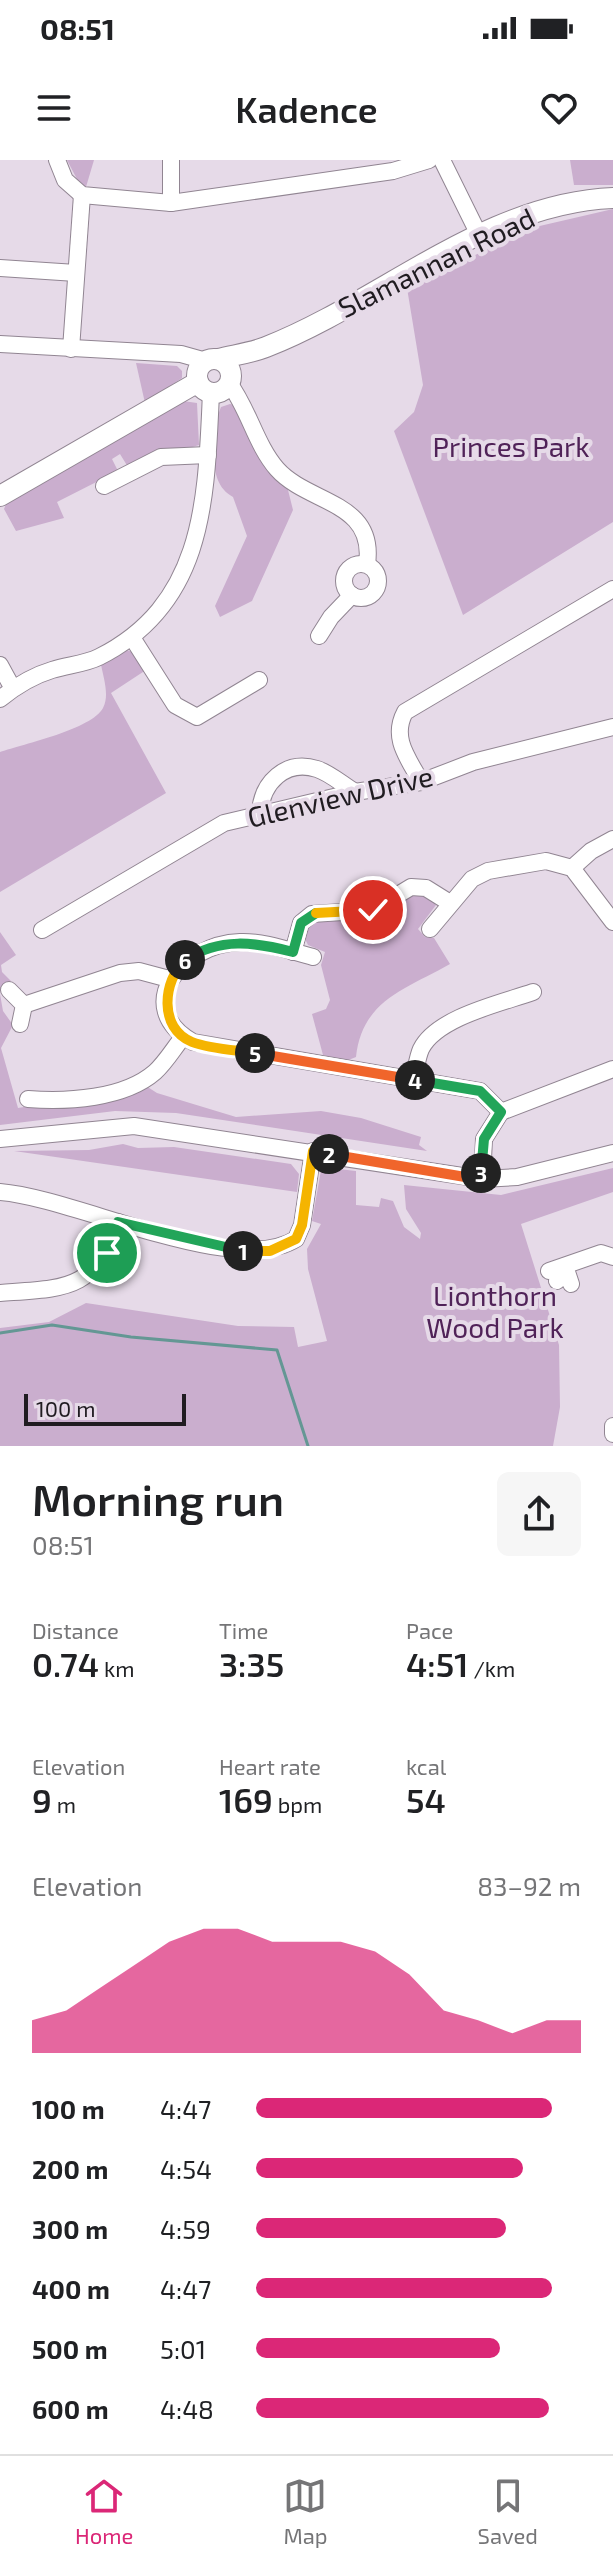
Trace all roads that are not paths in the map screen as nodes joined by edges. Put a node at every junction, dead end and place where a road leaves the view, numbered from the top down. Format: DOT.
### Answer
graph roads {
  1 [pos="57,160"];
  2 [pos="171,160"];
  3 [pos="429,160"];
  4 [pos="442,160"];
  5 [pos="82,195"];
  6 [pos="613,198"];
  7 [pos="171,203"];
  8 [pos="480,237"];
  9 [pos="0,268"];
  10 [pos="76,273"];
  11 [pos="0,344"];
  12 [pos="71,349"];
  13 [pos="213,375"];
  14 [pos="208,455"];
  15 [pos="118,457"];
  16 [pos="127,474"];
  17 [pos="104,486"];
  18 [pos="0,496"];
  19 [pos="367,564"];
  20 [pos="613,589"];
  21 [pos="352,595"];
  22 [pos="319,636"];
  23 [pos="133,639"];
  24 [pos="0,665"];
  25 [pos="259,680"];
  26 [pos="6,693"];
  27 [pos="613,727"];
  28 [pos="421,782"];
  29 [pos="355,792"];
  30 [pos="260,812"];
  31 [pos="613,839"];
  32 [pos="572,868"];
  33 [pos="450,903"];
  34 [pos="613,922"];
  35 [pos="430,929"];
  36 [pos="42,930"];
  37 [pos="293,952"];
  38 [pos="313,957"];
  39 [pos="169,979"];
  40 [pos="509,982"];
  41 [pos="9,990"];
  42 [pos="533,992"];
  43 [pos="514,999"];
  44 [pos="24,1005"];
  45 [pos="20,1024"];
  46 [pos="183,1037"];
  47 [pos="613,1069"];
  48 [pos="413,1080"];
  49 [pos="28,1099"];
  50 [pos="501,1112"];
  51 [pos="0,1139"];
  52 [pos="313,1151"];
  53 [pos="613,1153"];
  54 [pos="482,1179"];
  55 [pos="0,1192"];
  56 [pos="118,1222"];
  57 [pos="613,1257"];
  58 [pos="560,1275"];
  59 [pos="0,1293"];
  60 [pos="613,1426"];
  61 [pos="613,1434"];
  1 -- 5 [label="street"];
  2 -- 7 [label="street"];
  3 -- 7 [label="street"];
  4 -- 8 [label="street"];
  5 -- 7 [label="street"];
  5 -- 10 [label="street"];
  6 -- 8 [label="main road, Slamannan Road"];
  8 -- 13 [label="main road, Slamannan Road"];
  9 -- 10 [label="street"];
  10 -- 12 [label="street"];
  11 -- 12 [label="street"];
  12 -- 13 [label="street"];
  13 -- 14 [label="street"];
  13 -- 18 [label="main road, Slamannan Road"];
  13 -- 19 [label="street"];
  14 -- 16 [label="street"];
  14 -- 23 [label="street"];
  15 -- 16 [label="street"];
  16 -- 17 [label="street"];
  19 -- 21 [label="street"];
  19 -- 21 [label="street"];
  20 -- 28 [label="street"];
  21 -- 22 [label="street"];
  23 -- 25 [label="street"];
  23 -- 26 [label="street"];
  24 -- 26 [label="street"];
  27 -- 28 [label="street, Glenview Drive"];
  28 -- 29 [label="street, Glenview Drive"];
  29 -- 30 [label="street, Glenview Drive"];
  29 -- 30 [label="street"];
  30 -- 36 [label="street, Glenview Drive"];
  31 -- 32 [label="street"];
  32 -- 33 [label="street"];
  32 -- 34 [label="street"];
  33 -- 35 [label="street"];
  33 -- 37 [label="street"];
  37 -- 38 [label="street"];
  37 -- 39 [label="street"];
  39 -- 44 [label="street"];
  39 -- 46 [label="street"];
  40 -- 43 [label="street"];
  41 -- 44 [label="street"];
  42 -- 43 [label="street"];
  43 -- 48 [label="street"];
  44 -- 45 [label="street"];
  46 -- 48 [label="street"];
  46 -- 49 [label="street"];
  47 -- 50 [label="street"];
  48 -- 50 [label="street"];
  50 -- 54 [label="street"];
  51 -- 52 [label="street"];
  52 -- 54 [label="street"];
  52 -- 56 [label="street"];
  53 -- 54 [label="street"];
  55 -- 56 [label="street"];
  56 -- 59 [label="street"];
  57 -- 58 [label="street"];
  60 -- 61 [label="street"];
}
